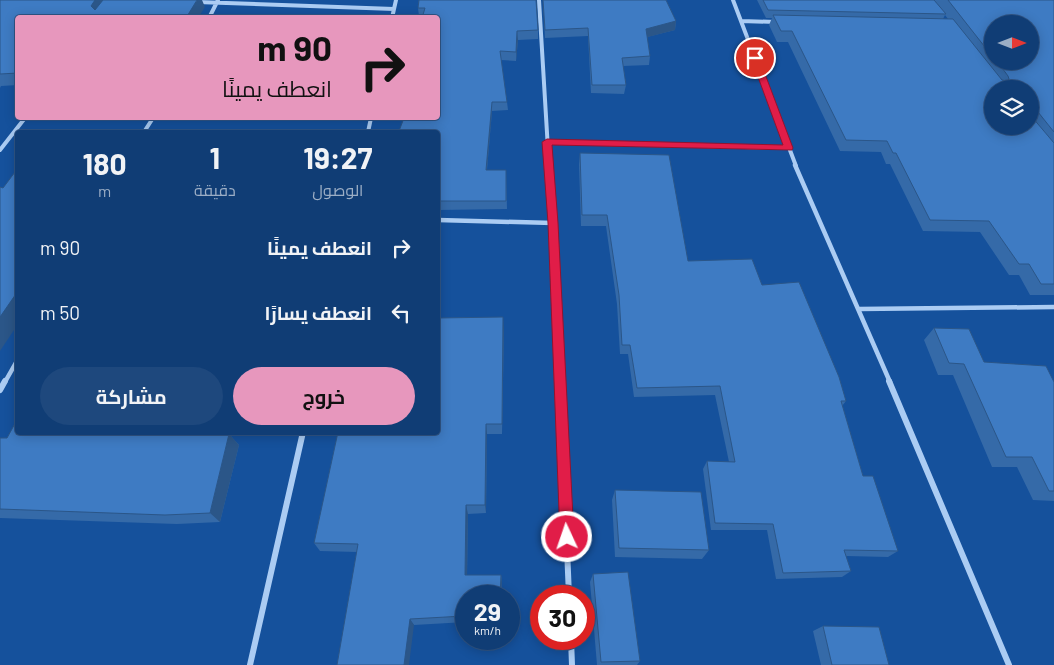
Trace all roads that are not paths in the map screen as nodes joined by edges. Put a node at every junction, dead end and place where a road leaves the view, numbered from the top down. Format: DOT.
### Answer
graph roads {
  1 [pos="396,0"];
  2 [pos="539,0"];
  3 [pos="733,0"];
  4 [pos="218,1"];
  5 [pos="189,2"];
  6 [pos="394,9"];
  7 [pos="210,15"];
  8 [pos="393,15"];
  9 [pos="741,22"];
  10 [pos="781,22"];
  11 [pos="23,120"];
  12 [pos="16,130"];
  13 [pos="15,131"];
  14 [pos="547,142"];
  15 [pos="788,148"];
  16 [pos="0,150"];
  17 [pos="440,220"];
  18 [pos="553,223"];
  19 [pos="1054,307"];
  20 [pos="859,309"];
  21 [pos="15,364"];
  22 [pos="0,390"];
  23 [pos="301,435"];
  24 [pos="569,585"];
  25 [pos="571,650"];
  26 [pos="250,665"];
  27 [pos="572,665"];
  28 [pos="1009,665"];
  1 -- 6 [label="street"];
  2 -- 14 [label="street"];
  3 -- 9 [label="street"];
  4 -- 5 [label="street"];
  4 -- 6 [label="street"];
  4 -- 7 [label="street"];
  6 -- 8 [label="street"];
  9 -- 10 [label="street"];
  9 -- 15 [label="street"];
  11 -- 12 [label="street"];
  13 -- 16 [label="street"];
  14 -- 15 [label="street"];
  14 -- 18 [label="street"];
  15 -- 20 [label="street"];
  17 -- 18 [label="street"];
  18 -- 24 [label="street"];
  19 -- 20 [label="street"];
  20 -- 28 [label="street"];
  21 -- 22 [label="street"];
  23 -- 26 [label="street"];
  25 -- 27 [label="street"];
}
